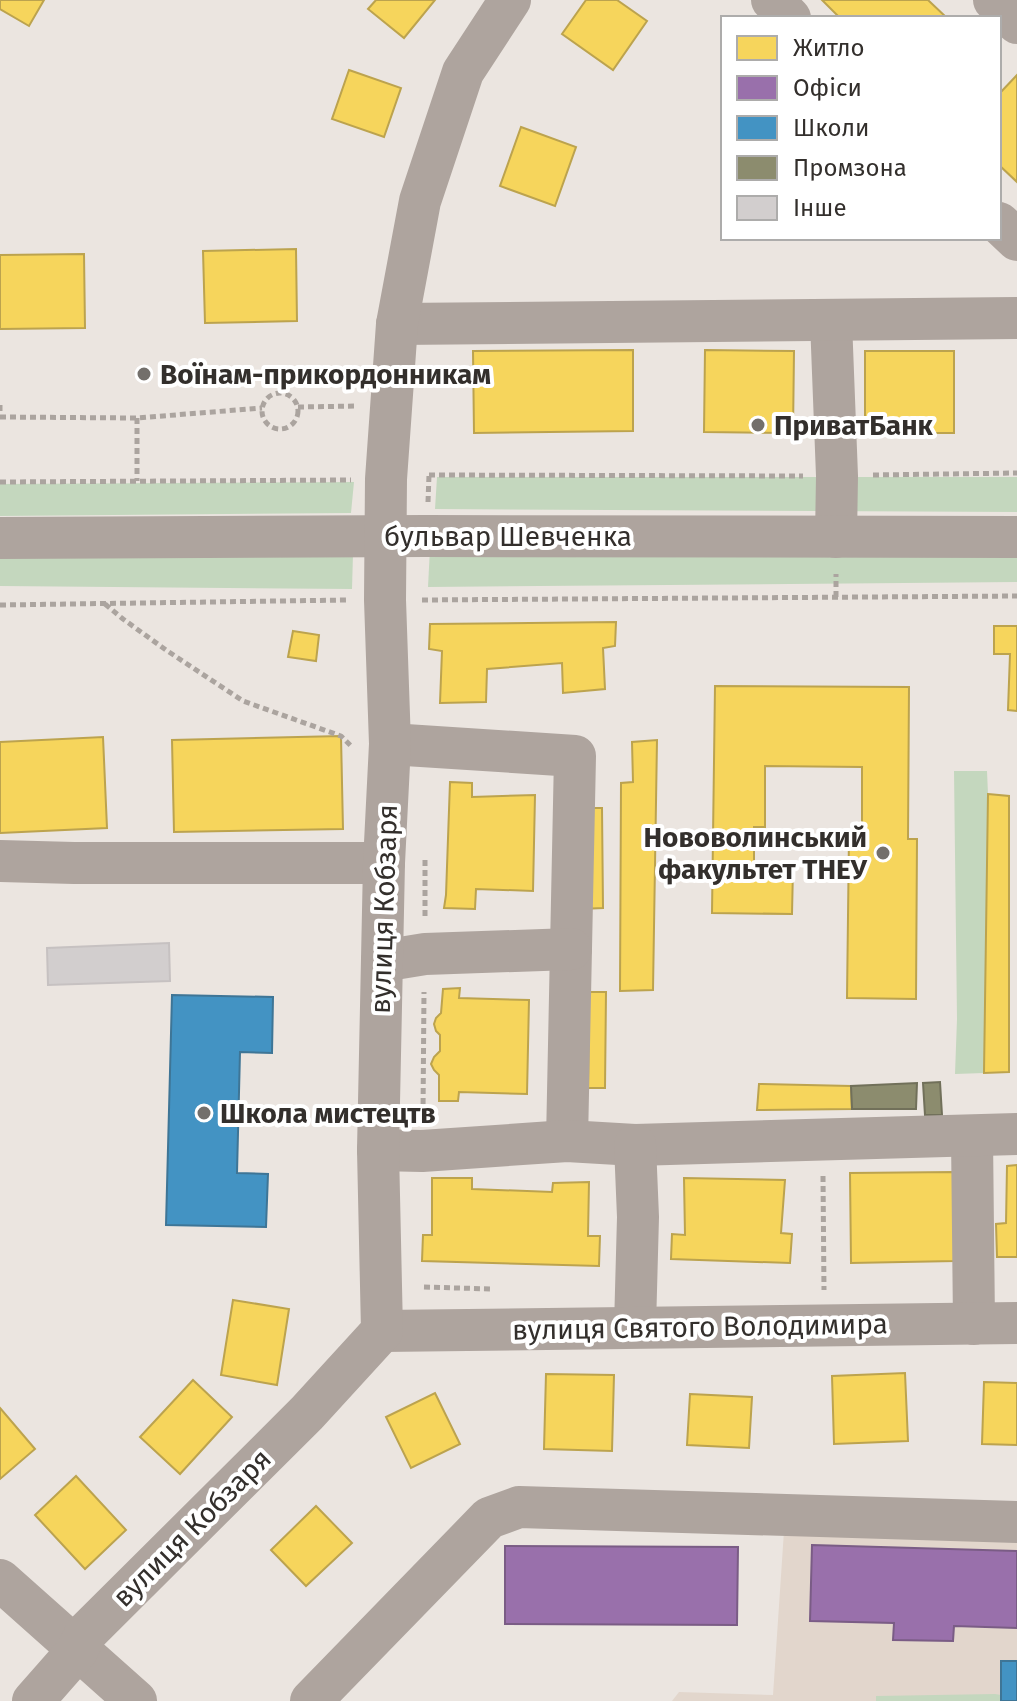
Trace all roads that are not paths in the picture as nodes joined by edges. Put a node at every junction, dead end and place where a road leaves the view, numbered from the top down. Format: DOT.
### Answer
graph roads {
  1 [pos="510,0"];
  2 [pos="772,0"];
  3 [pos="994,0"];
  4 [pos="788,16"];
  5 [pos="1017,23"];
  6 [pos="1001,225"];
  7 [pos="1017,240"];
  8 [pos="1017,318"];
  9 [pos="831,321"];
  10 [pos="397,324"];
  11 [pos="387,536"];
  12 [pos="836,537"];
  13 [pos="1017,537"];
  14 [pos="0,538"];
  15 [pos="373,748"];
  16 [pos="0,861"];
  17 [pos="384,863"];
  18 [pos="571,949"];
  19 [pos="382,961"];
  20 [pos="1017,1134"];
  21 [pos="972,1136"];
  22 [pos="567,1141"];
  23 [pos="635,1145"];
  24 [pos="378,1150"];
  25 [pos="1017,1323"];
  26 [pos="974,1324"];
  27 [pos="635,1327"];
  28 [pos="382,1331"];
  29 [pos="1017,1522"];
  30 [pos="0,1580"];
  31 [pos="77,1651"];
  32 [pos="33,1701"];
  33 [pos="136,1701"];
  34 [pos="311,1701"];
  1 -- 10 [label="street, вулиця Кобзаря"];
  2 -- 4 [label="street"];
  3 -- 5 [label="street"];
  6 -- 7 [label="street"];
  8 -- 9 [label="street"];
  9 -- 10 [label="street"];
  9 -- 12 [label="street"];
  10 -- 11 [label="street, вулиця Кобзаря"];
  11 -- 12 [label="street, бульвар Шевченка"];
  11 -- 14 [label="street, бульвар Шевченка"];
  11 -- 15 [label="street, вулиця Кобзаря"];
  12 -- 13 [label="street, бульвар Шевченка"];
  15 -- 17 [label="street, вулиця Кобзаря"];
  15 -- 18 [label="street"];
  16 -- 17 [label="street"];
  17 -- 19 [label="street, вулиця Кобзаря"];
  18 -- 19 [label="street"];
  18 -- 22 [label="street"];
  19 -- 24 [label="street, вулиця Кобзаря"];
  20 -- 21 [label="street"];
  21 -- 23 [label="street"];
  21 -- 26 [label="street"];
  22 -- 23 [label="street"];
  22 -- 24 [label="street"];
  23 -- 27 [label="street"];
  24 -- 28 [label="street, вулиця Кобзаря"];
  25 -- 26 [label="street, вулиця Святого Володимира"];
  26 -- 27 [label="street, вулиця Святого Володимира"];
  27 -- 28 [label="street, вулиця Святого Володимира"];
  28 -- 31 [label="street, вулиця Кобзаря"];
  29 -- 34 [label="street"];
  30 -- 31 [label="street"];
  31 -- 32 [label="street, вулиця Кобзаря"];
  31 -- 33 [label="street"];
}
